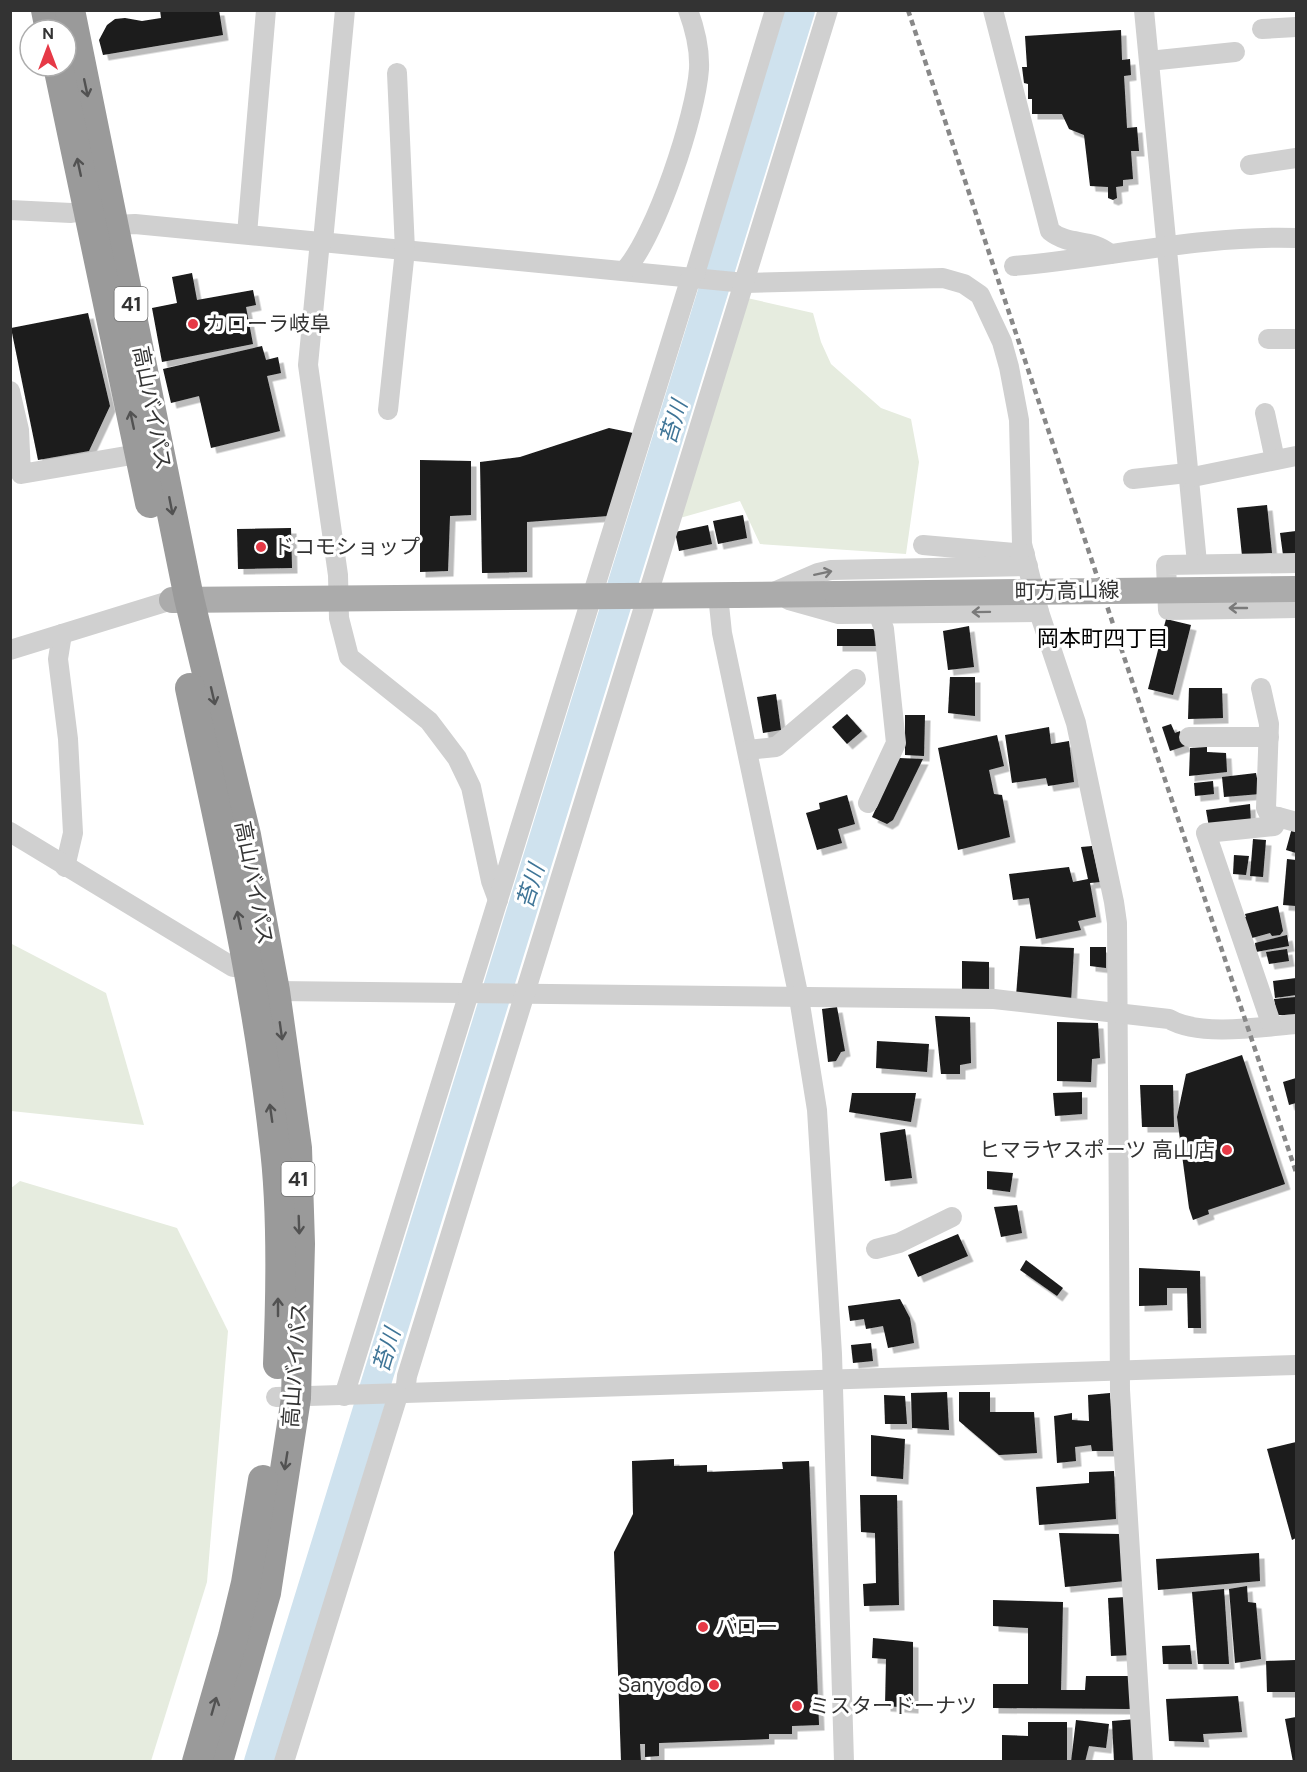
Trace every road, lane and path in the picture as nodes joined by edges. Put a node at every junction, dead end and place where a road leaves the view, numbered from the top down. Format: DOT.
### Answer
graph roads {
  1 [pos="70,10"];
  2 [pos="266,10"];
  3 [pos="345,10"];
  4 [pos="688,10"];
  5 [pos="775,10"];
  6 [pos="828,10"];
  7 [pos="993,10"];
  8 [pos="1144,10"];
  9 [pos="1296,27"];
  10 [pos="1262,29"];
  11 [pos="1235,52"];
  12 [pos="1149,61"];
  13 [pos="398,73"];
  14 [pos="60,78"];
  15 [pos="1296,159"];
  16 [pos="1250,165"];
  17 [pos="10,210"];
  18 [pos="88,210"];
  19 [pos="115,225"];
  20 [pos="247,234"];
  21 [pos="1296,238"];
  22 [pos="321,241"];
  23 [pos="1166,248"];
  24 [pos="405,250"];
  25 [pos="1110,254"];
  26 [pos="1014,266"];
  27 [pos="626,270"];
  28 [pos="695,277"];
  29 [pos="742,282"];
  30 [pos="1268,339"];
  31 [pos="1296,339"];
  32 [pos="10,391"];
  33 [pos="388,410"];
  34 [pos="1265,413"];
  35 [pos="126,456"];
  36 [pos="1296,456"];
  37 [pos="1275,460"];
  38 [pos="1188,475"];
  39 [pos="1133,479"];
  40 [pos="923,545"];
  41 [pos="1026,560"];
  42 [pos="1197,563"];
  43 [pos="1296,563"];
  44 [pos="1296,588"];
  45 [pos="769,594"];
  46 [pos="645,595"];
  47 [pos="718,595"];
  48 [pos="596,596"];
  49 [pos="337,597"];
  50 [pos="181,599"];
  51 [pos="1296,608"];
  52 [pos="1040,612"];
  53 [pos="878,614"];
  54 [pos="62,634"];
  55 [pos="10,650"];
  56 [pos="856,679"];
  57 [pos="1261,688"];
  58 [pos="1189,737"];
  59 [pos="1269,737"];
  60 [pos="748,750"];
  61 [pos="868,803"];
  62 [pos="1287,820"];
  63 [pos="10,832"];
  64 [pos="65,867"];
  65 [pos="498,900"];
  66 [pos="249,967"];
  67 [pos="275,991"];
  68 [pos="472,993"];
  69 [pos="521,994"];
  70 [pos="799,998"];
  71 [pos="1117,1015"];
  72 [pos="1296,1024"];
  73 [pos="1272,1026"];
  74 [pos="952,1217"];
  75 [pos="876,1249"];
  76 [pos="1296,1365"];
  77 [pos="1120,1371"];
  78 [pos="832,1381"];
  79 [pos="399,1394"];
  80 [pos="346,1396"];
  81 [pos="286,1398"];
  82 [pos="197,1761"];
  83 [pos="218,1761"];
  84 [pos="284,1761"];
  85 [pos="844,1761"];
  86 [pos="1143,1761"];
  1 -- 19 [label="highway, 高山バイパス / 41, one-way"];
  2 -- 20 [label="street"];
  3 -- 22 [label="street"];
  4 -- 27 [label="street"];
  5 -- 28 [label="street"];
  6 -- 29 [label="street"];
  7 -- 25 [label="street"];
  8 -- 12 [label="street"];
  9 -- 10 [label="street"];
  11 -- 12 [label="street"];
  12 -- 23 [label="street"];
  13 -- 24 [label="street"];
  18 -- 14 [label="highway, 高山バイパス / 41, one-way"];
  15 -- 16 [label="street"];
  17 -- 18 [label="street"];
  50 -- 18 [label="highway, 高山バイパス / 41, one-way"];
  19 -- 20 [label="street"];
  19 -- 50 [label="highway, 高山バイパス / 41, one-way"];
  20 -- 22 [label="street"];
  21 -- 23 [label="street"];
  22 -- 24 [label="street"];
  22 -- 49 [label="street"];
  23 -- 25 [label="street"];
  23 -- 38 [label="street"];
  24 -- 27 [label="street"];
  24 -- 33 [label="street"];
  25 -- 26 [label="street"];
  27 -- 28 [label="street"];
  28 -- 29 [label="street"];
  28 -- 48 [label="street"];
  29 -- 41 [label="street"];
  29 -- 46 [label="street"];
  30 -- 31 [label="street"];
  32 -- 35 [label="street"];
  34 -- 37 [label="street"];
  36 -- 37 [label="street"];
  37 -- 38 [label="street"];
  38 -- 39 [label="street"];
  38 -- 42 [label="street"];
  40 -- 41 [label="street"];
  45 -- 41 [label="street, one-way"];
  41 -- 52 [label="street"];
  42 -- 43 [label="street"];
  51 -- 42 [label="street, one-way"];
  44 -- 45 [label="main road, 町方高山線, bridge"];
  45 -- 47 [label="main road, 町方高山線"];
  45 -- 53 [label="street"];
  46 -- 47 [label="main road, 町方高山線"];
  46 -- 48 [label="main road"];
  46 -- 69 [label="street"];
  47 -- 60 [label="street"];
  48 -- 49 [label="main road"];
  48 -- 65 [label="street"];
  49 -- 50 [label="main road"];
  49 -- 65 [label="street"];
  50 -- 54 [label="street"];
  66 -- 50 [label="highway, 高山バイパス / 41, one-way"];
  50 -- 67 [label="highway, 高山バイパス / 41, one-way"];
  52 -- 53 [label="street, one-way"];
  52 -- 71 [label="street"];
  53 -- 61 [label="street"];
  54 -- 55 [label="street"];
  54 -- 64 [label="street"];
  56 -- 60 [label="street"];
  57 -- 59 [label="street"];
  58 -- 59 [label="street"];
  59 -- 62 [label="street"];
  60 -- 70 [label="street"];
  62 -- 73 [label="street"];
  63 -- 64 [label="street"];
  64 -- 66 [label="street"];
  65 -- 68 [label="street"];
  81 -- 66 [label="highway, 高山バイパス / 41, one-way"];
  67 -- 68 [label="street"];
  67 -- 81 [label="highway, 高山バイパス / 41, one-way"];
  68 -- 69 [label="street"];
  68 -- 80 [label="street"];
  69 -- 70 [label="street"];
  69 -- 79 [label="street"];
  70 -- 71 [label="street"];
  70 -- 78 [label="street"];
  71 -- 73 [label="street"];
  71 -- 77 [label="street"];
  72 -- 73 [label="street"];
  74 -- 75 [label="street"];
  76 -- 77 [label="street"];
  77 -- 78 [label="street"];
  77 -- 86 [label="street"];
  78 -- 79 [label="street"];
  78 -- 85 [label="street"];
  79 -- 80 [label="street"];
  79 -- 84 [label="street"];
  80 -- 81 [label="street"];
  82 -- 81 [label="highway, 高山バイパス / 41, one-way"];
  81 -- 83 [label="highway, 高山バイパス / 41, one-way"];
}
